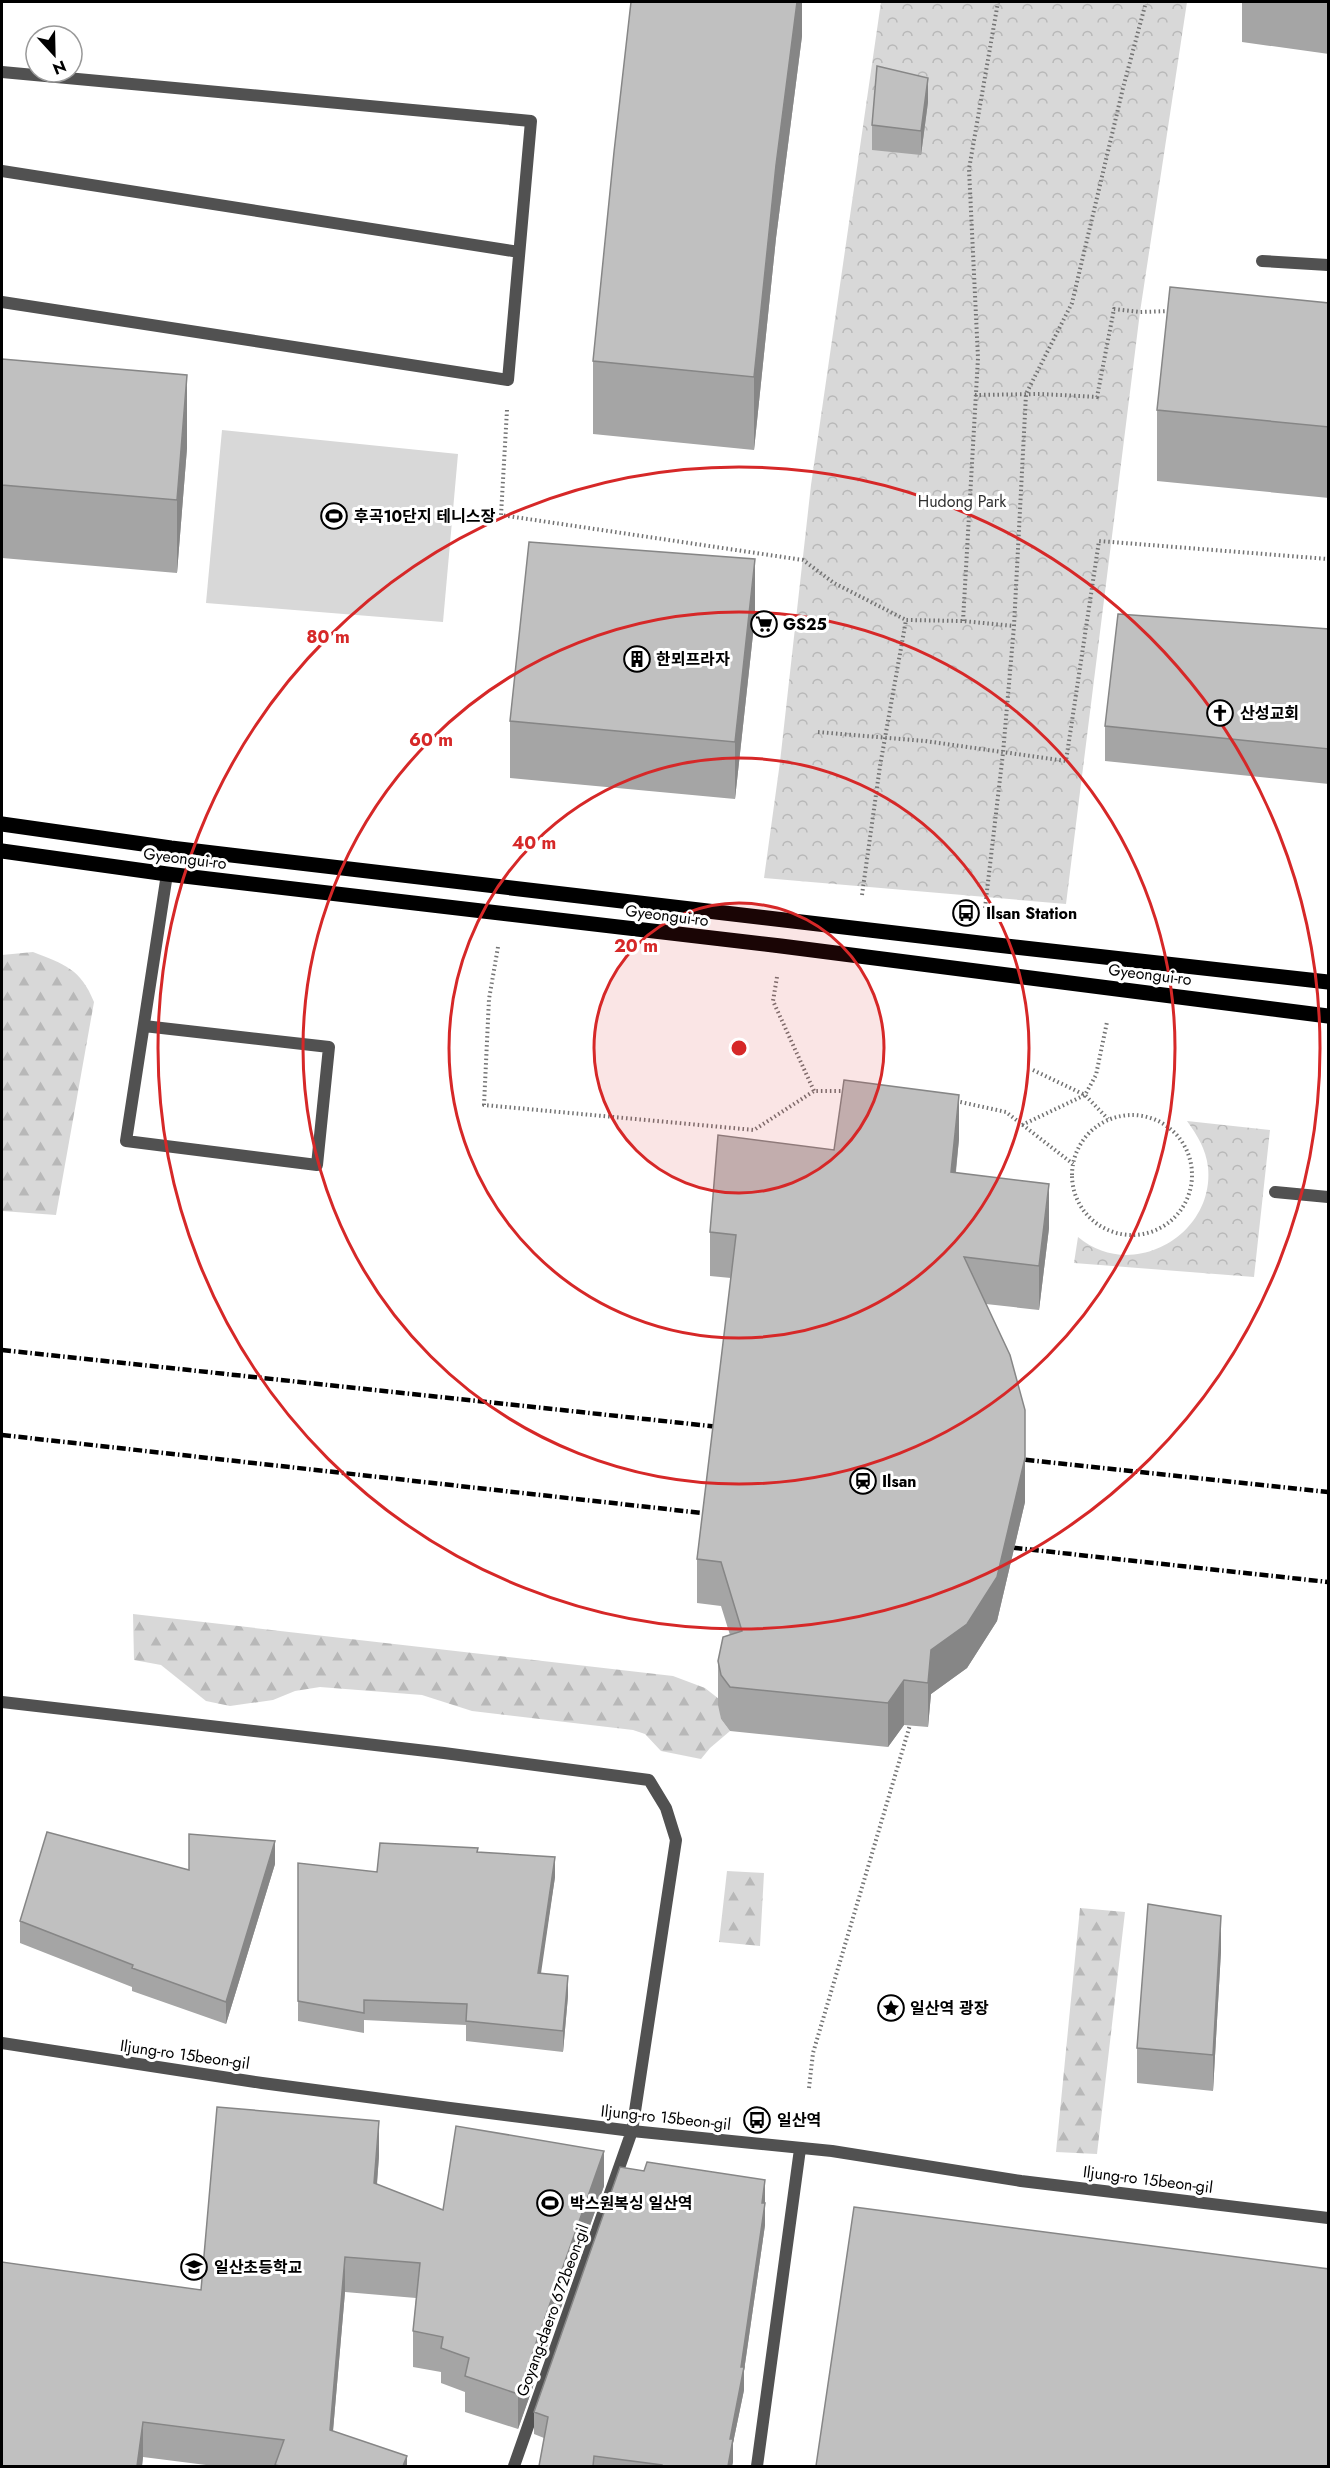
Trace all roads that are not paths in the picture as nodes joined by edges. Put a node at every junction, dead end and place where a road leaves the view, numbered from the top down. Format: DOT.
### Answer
graph roads {
  1 [pos="2,72"];
  2 [pos="2,171"];
  3 [pos="519,252"];
  4 [pos="1262,261"];
  5 [pos="1329,266"];
  6 [pos="2,302"];
  7 [pos="2,824"];
  8 [pos="2,851"];
  9 [pos="166,874"];
  10 [pos="1329,982"];
  11 [pos="1329,1016"];
  12 [pos="144,1026"];
  13 [pos="1275,1192"];
  14 [pos="1329,1197"];
  15 [pos="2,1702"];
  16 [pos="2,2043"];
  17 [pos="632,2131"];
  18 [pos="800,2149"];
  19 [pos="1329,2218"];
  20 [pos="514,2466"];
  21 [pos="757,2466"];
  1 -- 3 [label="street"];
  2 -- 3 [label="street"];
  3 -- 6 [label="street"];
  4 -- 5 [label="street"];
  7 -- 10 [label="main road, Gyeongui-ro"];
  8 -- 9 [label="main road, Gyeongui-ro"];
  9 -- 11 [label="main road, Gyeongui-ro"];
  9 -- 12 [label="street"];
  12 -- 12 [label="street"];
  13 -- 14 [label="street"];
  15 -- 17 [label="street, Goyang-daero 672beon-gil"];
  16 -- 17 [label="street, Iljung-ro 15beon-gil"];
  17 -- 18 [label="street, Iljung-ro 15beon-gil"];
  17 -- 20 [label="street, Goyang-daero 672beon-gil"];
  18 -- 19 [label="street, Iljung-ro 15beon-gil"];
  18 -- 21 [label="street"];
}
